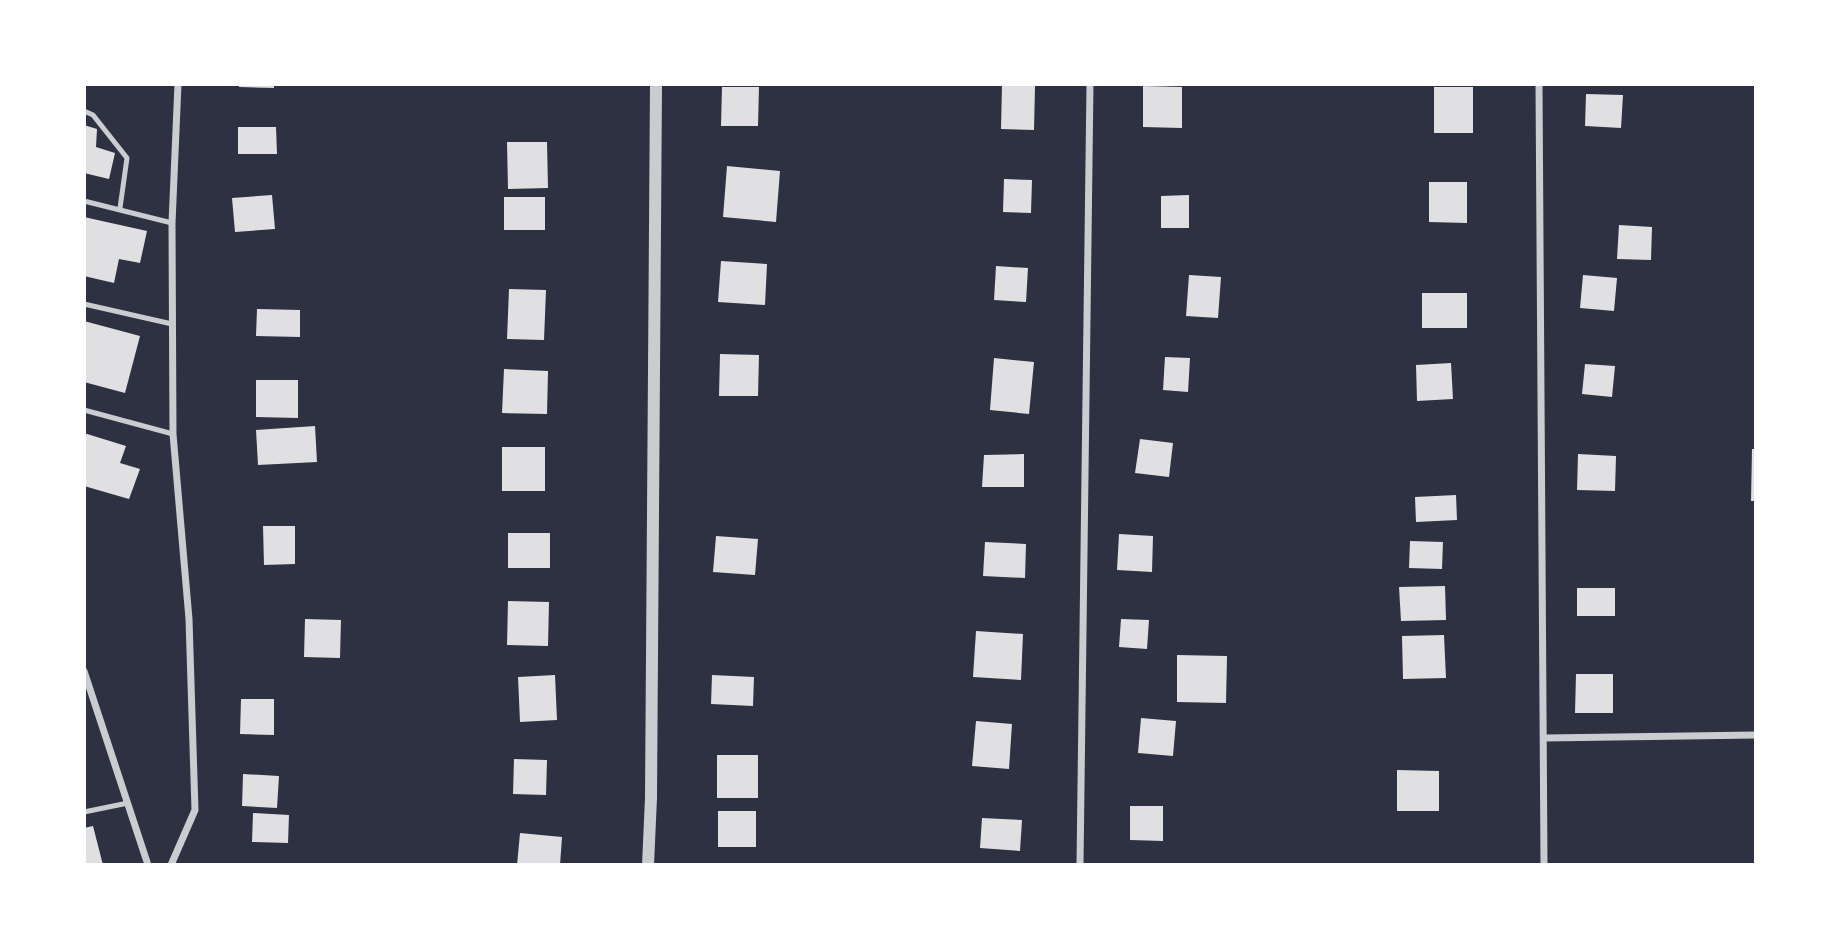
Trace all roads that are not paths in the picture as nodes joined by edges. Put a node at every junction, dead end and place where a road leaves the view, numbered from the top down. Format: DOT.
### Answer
graph roads {
  1 [pos="178,84"];
  2 [pos="656,84"];
  3 [pos="1090,84"];
  4 [pos="1539,84"];
  5 [pos="84,111"];
  6 [pos="84,201"];
  7 [pos="120,208"];
  8 [pos="172,223"];
  9 [pos="84,304"];
  10 [pos="172,324"];
  11 [pos="84,410"];
  12 [pos="173,434"];
  13 [pos="84,671"];
  14 [pos="1756,735"];
  15 [pos="1545,738"];
  16 [pos="128,803"];
  17 [pos="84,812"];
  18 [pos="148,865"];
  19 [pos="171,865"];
  20 [pos="648,865"];
  21 [pos="1080,865"];
  22 [pos="1544,865"];
  1 -- 8 [label="street"];
  2 -- 20 [label="street"];
  3 -- 21 [label="street"];
  4 -- 15 [label="street"];
  5 -- 7 [label="lane"];
  6 -- 7 [label="lane"];
  7 -- 8 [label="lane"];
  8 -- 10 [label="street"];
  9 -- 10 [label="lane"];
  10 -- 12 [label="street"];
  11 -- 12 [label="lane"];
  12 -- 19 [label="street"];
  13 -- 16 [label="street"];
  14 -- 15 [label="street"];
  15 -- 22 [label="street"];
  16 -- 17 [label="lane"];
  16 -- 18 [label="street"];
}
